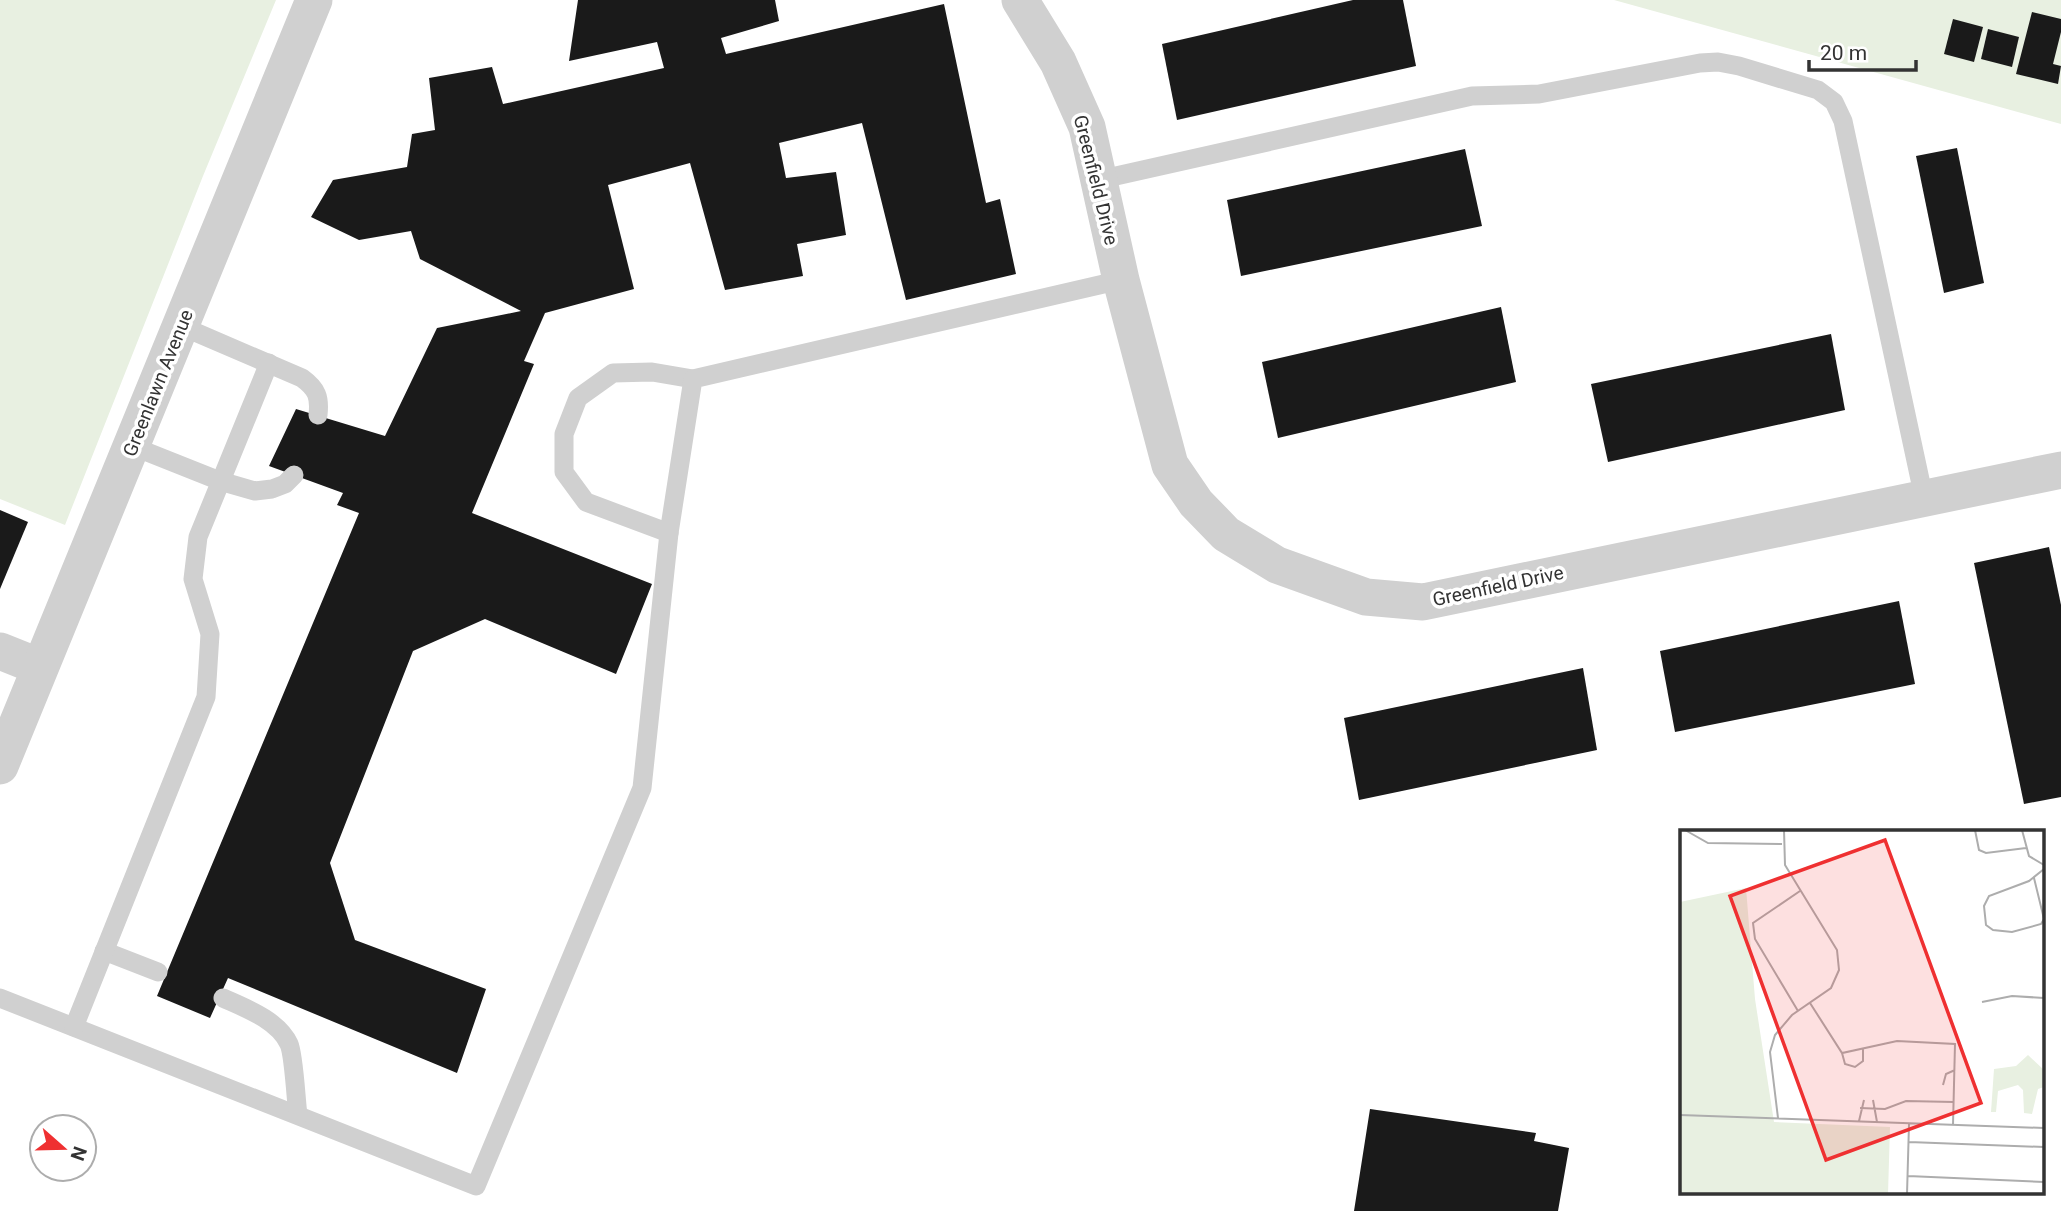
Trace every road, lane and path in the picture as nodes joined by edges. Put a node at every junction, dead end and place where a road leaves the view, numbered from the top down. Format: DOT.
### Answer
graph roads {
  1 [pos="314,0"];
  2 [pos="1020,0"];
  3 [pos="1098,180"];
  4 [pos="1121,280"];
  5 [pos="181,326"];
  6 [pos="269,363"];
  7 [pos="693,379"];
  8 [pos="318,415"];
  9 [pos="132,446"];
  10 [pos="2061,470"];
  11 [pos="294,475"];
  12 [pos="220,481"];
  13 [pos="1924,498"];
  14 [pos="669,533"];
  15 [pos="0,651"];
  16 [pos="40,667"];
  17 [pos="0,766"];
  18 [pos="104,951"];
  19 [pos="158,972"];
  20 [pos="0,998"];
  21 [pos="223,998"];
  22 [pos="74,1027"];
  23 [pos="298,1115"];
  1 -- 5 [label="street, Greenlawn Avenue"];
  2 -- 3 [label="street, Greenfield Drive"];
  3 -- 4 [label="street, Greenfield Drive"];
  3 -- 13 [label="lane"];
  4 -- 7 [label="lane"];
  4 -- 13 [label="street, Greenfield Drive"];
  5 -- 6 [label="lane"];
  5 -- 9 [label="street, Greenlawn Avenue"];
  6 -- 8 [label="lane"];
  6 -- 12 [label="lane"];
  7 -- 14 [label="lane"];
  7 -- 14 [label="lane"];
  9 -- 12 [label="lane"];
  9 -- 16 [label="street, Greenlawn Avenue"];
  10 -- 13 [label="street, Greenfield Drive"];
  11 -- 12 [label="lane"];
  12 -- 18 [label="lane"];
  14 -- 23 [label="lane"];
  15 -- 16 [label="street"];
  16 -- 17 [label="street, Greenlawn Avenue"];
  18 -- 19 [label="lane"];
  18 -- 22 [label="lane"];
  20 -- 22 [label="lane"];
  21 -- 23 [label="lane"];
  22 -- 23 [label="lane"];
}
